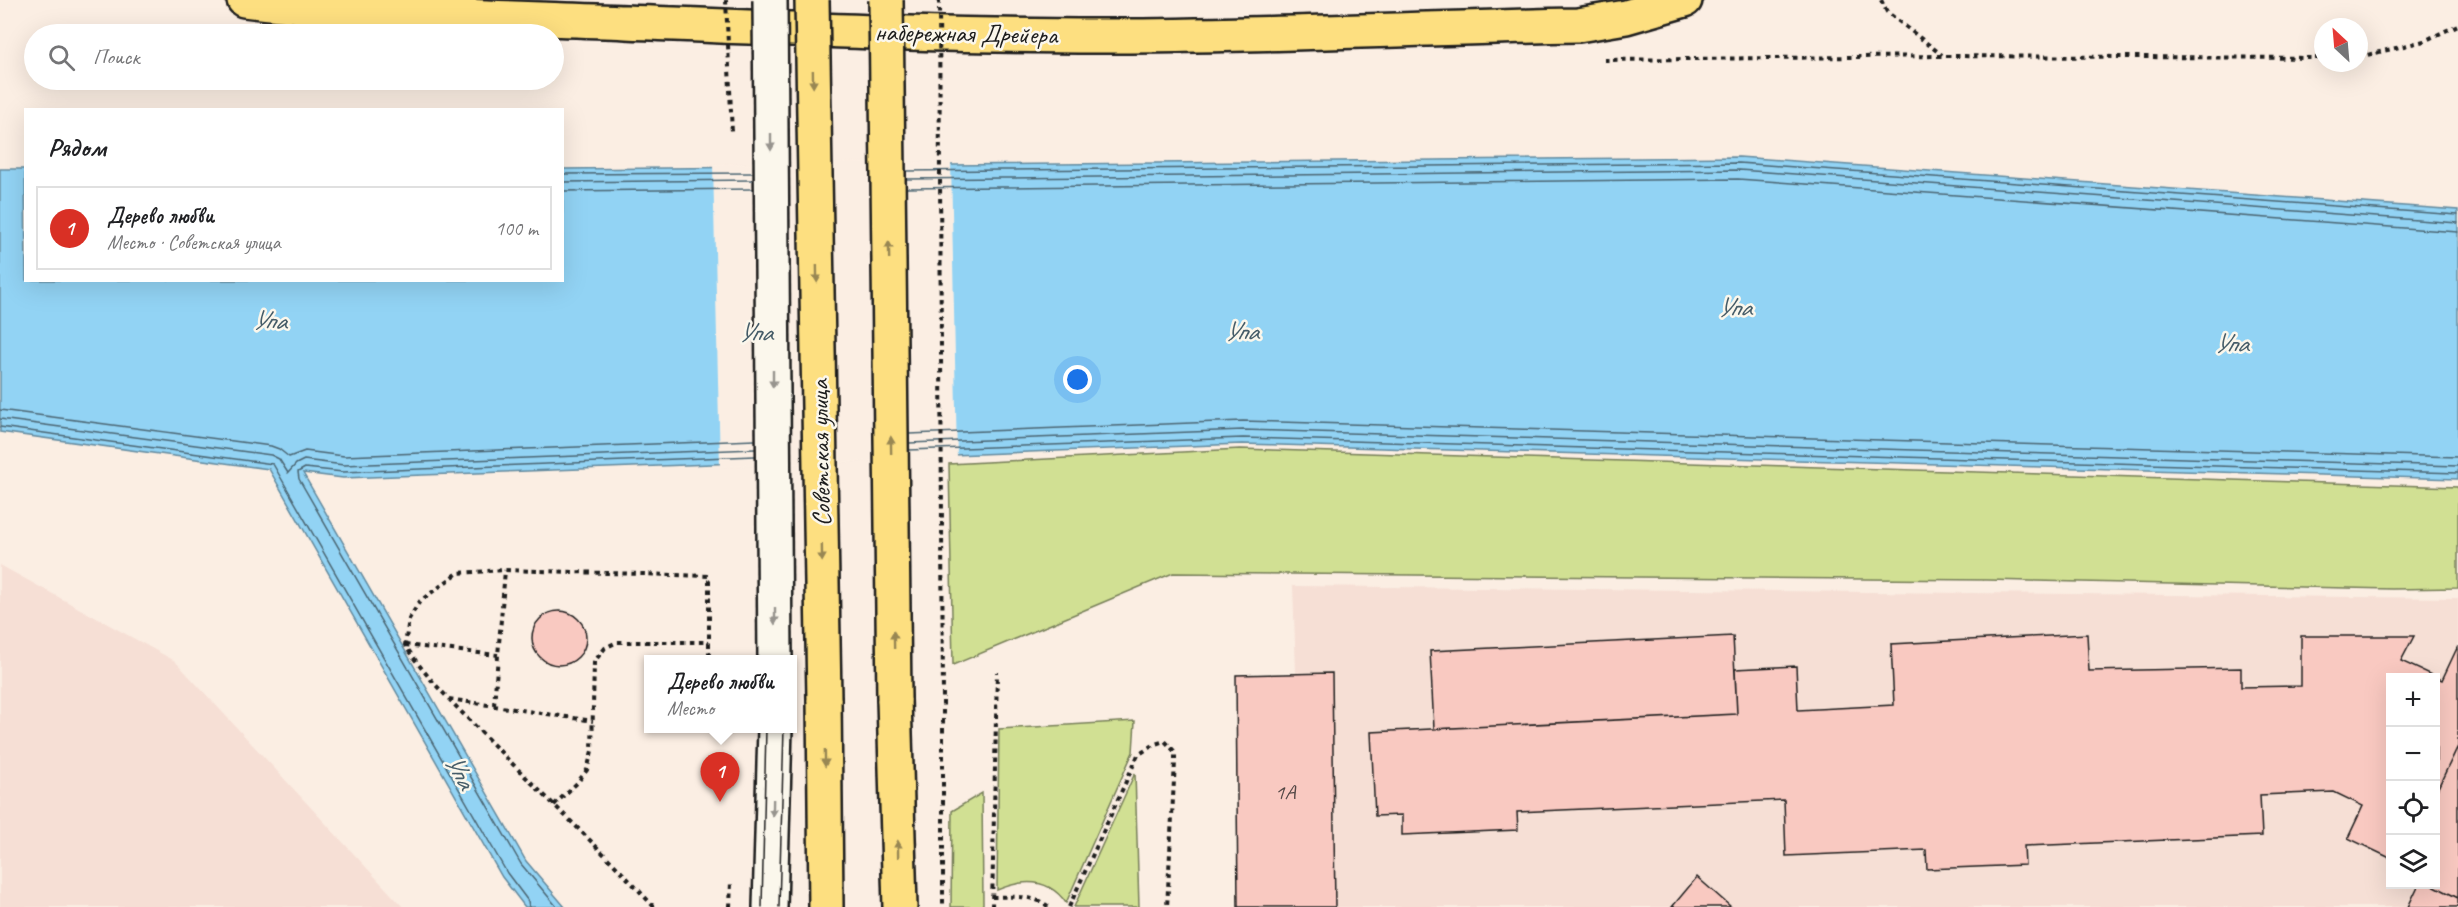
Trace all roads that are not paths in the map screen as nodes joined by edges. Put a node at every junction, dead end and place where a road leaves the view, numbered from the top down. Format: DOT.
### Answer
graph roads {
  1 [pos="244,0"];
  2 [pos="770,0"];
  3 [pos="812,0"];
  4 [pos="886,0"];
  5 [pos="1685,0"];
  6 [pos="775,655"];
  7 [pos="759,733"];
  8 [pos="770,907"];
  9 [pos="826,907"];
  10 [pos="900,907"];
  1 -- 5 [label="main road, набережная Дрейера"];
  2 -- 6 [label="street, Советская улица, one-way, bridge"];
  3 -- 9 [label="main road, Советская улица, one-way, bridge"];
  10 -- 4 [label="main road, one-way, bridge"];
  7 -- 8 [label="street, one-way"];
}
